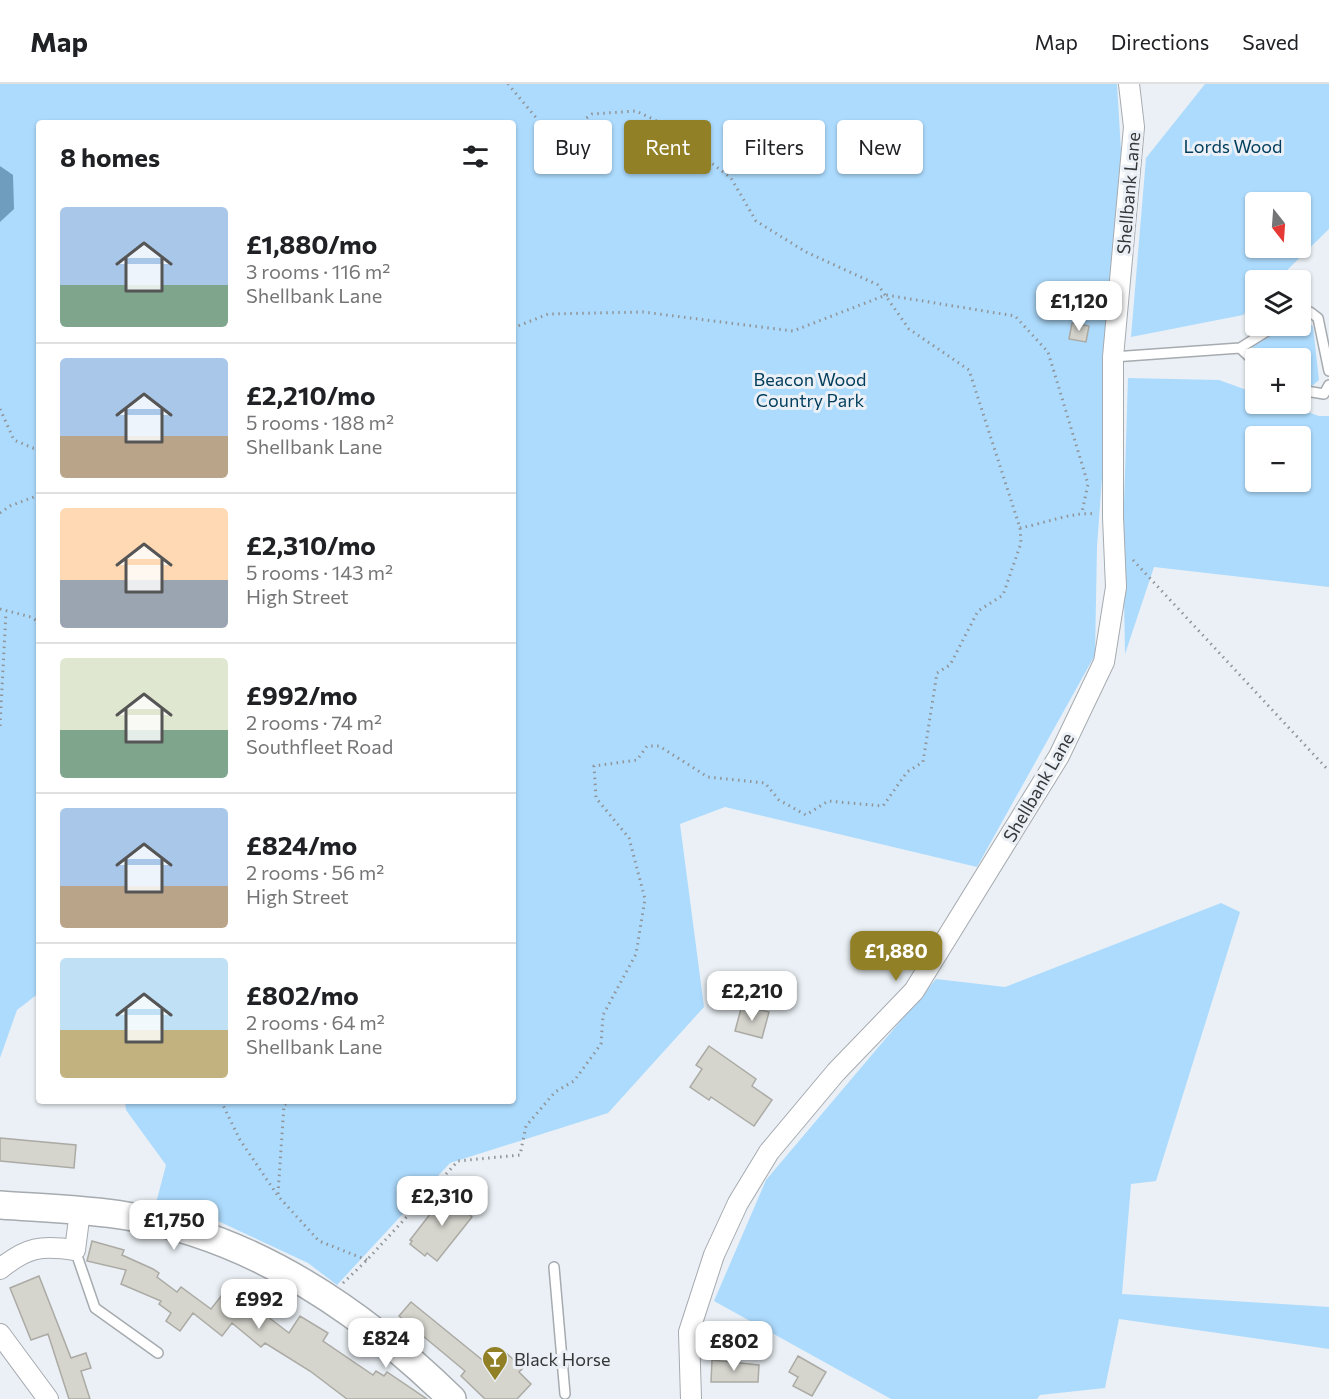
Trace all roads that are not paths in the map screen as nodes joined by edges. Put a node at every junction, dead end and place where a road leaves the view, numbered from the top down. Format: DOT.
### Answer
graph roads {
  1 [pos="1129,84"];
  2 [pos="1311,313"];
  3 [pos="1259,336"];
  4 [pos="1240,348"];
  5 [pos="1245,353"];
  6 [pos="1113,357"];
  7 [pos="1329,371"];
  8 [pos="1329,385"];
  9 [pos="1311,392"];
  10 [pos="1327,394"];
  11 [pos="0,1205"];
  12 [pos="80,1210"];
  13 [pos="75,1250"];
  14 [pos="554,1267"];
  15 [pos="0,1269"];
  16 [pos="0,1334"];
  17 [pos="158,1353"];
  18 [pos="565,1394"];
  19 [pos="48,1399"];
  20 [pos="452,1399"];
  21 [pos="691,1399"];
  1 -- 6 [label="street, Shellbank Lane"];
  2 -- 7 [label="lane"];
  3 -- 4 [label="lane"];
  4 -- 5 [label="lane"];
  4 -- 6 [label="lane"];
  6 -- 21 [label="street, Shellbank Lane"];
  8 -- 10 [label="lane"];
  9 -- 10 [label="lane"];
  11 -- 12 [label="main road"];
  12 -- 13 [label="street"];
  12 -- 20 [label="main road"];
  13 -- 15 [label="street"];
  13 -- 17 [label="lane"];
  14 -- 18 [label="lane"];
  16 -- 19 [label="street"];
}
